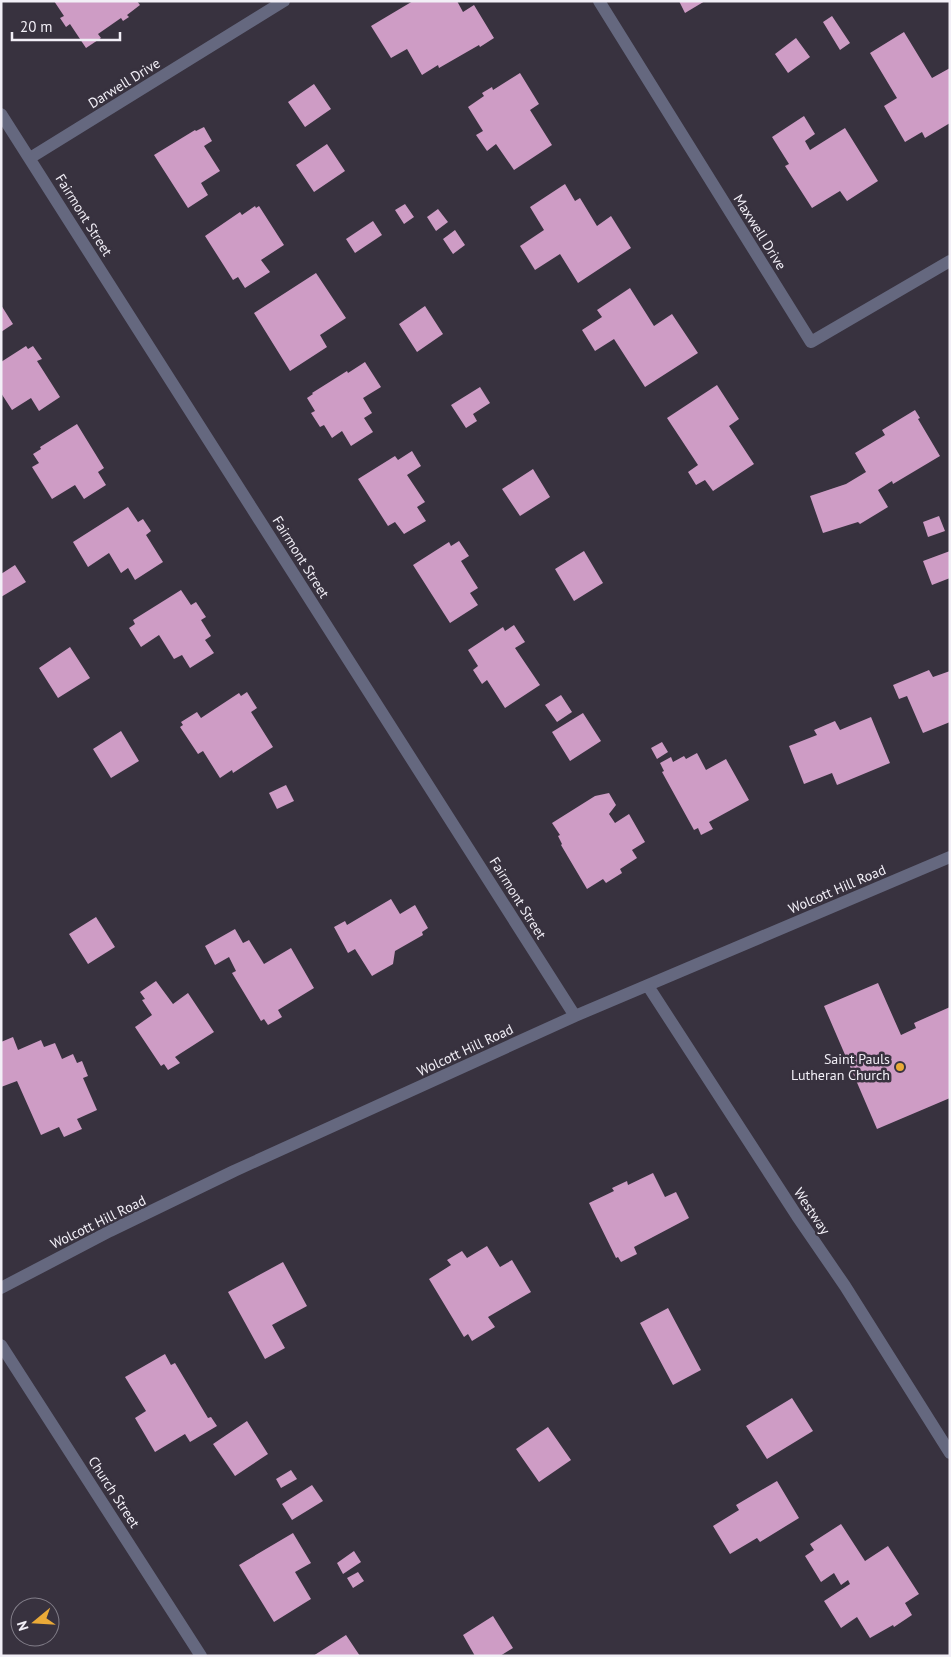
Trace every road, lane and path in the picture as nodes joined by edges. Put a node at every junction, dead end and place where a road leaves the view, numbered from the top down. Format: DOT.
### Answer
graph roads {
  1 [pos="284,1"];
  2 [pos="599,1"];
  3 [pos="1,114"];
  4 [pos="30,158"];
  5 [pos="950,261"];
  6 [pos="950,857"];
  7 [pos="648,986"];
  8 [pos="575,1016"];
  9 [pos="1,1288"];
  10 [pos="1,1345"];
  11 [pos="950,1453"];
  12 [pos="201,1656"];
  1 -- 4 [label="street, Darwell Drive"];
  2 -- 5 [label="street, Maxwell Drive"];
  3 -- 4 [label="street, Fairmont Street"];
  4 -- 8 [label="street, Fairmont Street"];
  6 -- 7 [label="street, Wolcott Hill Road"];
  7 -- 8 [label="street, Wolcott Hill Road"];
  7 -- 11 [label="street, Westway"];
  8 -- 9 [label="street, Wolcott Hill Road"];
  10 -- 12 [label="street, Church Street"];
}
